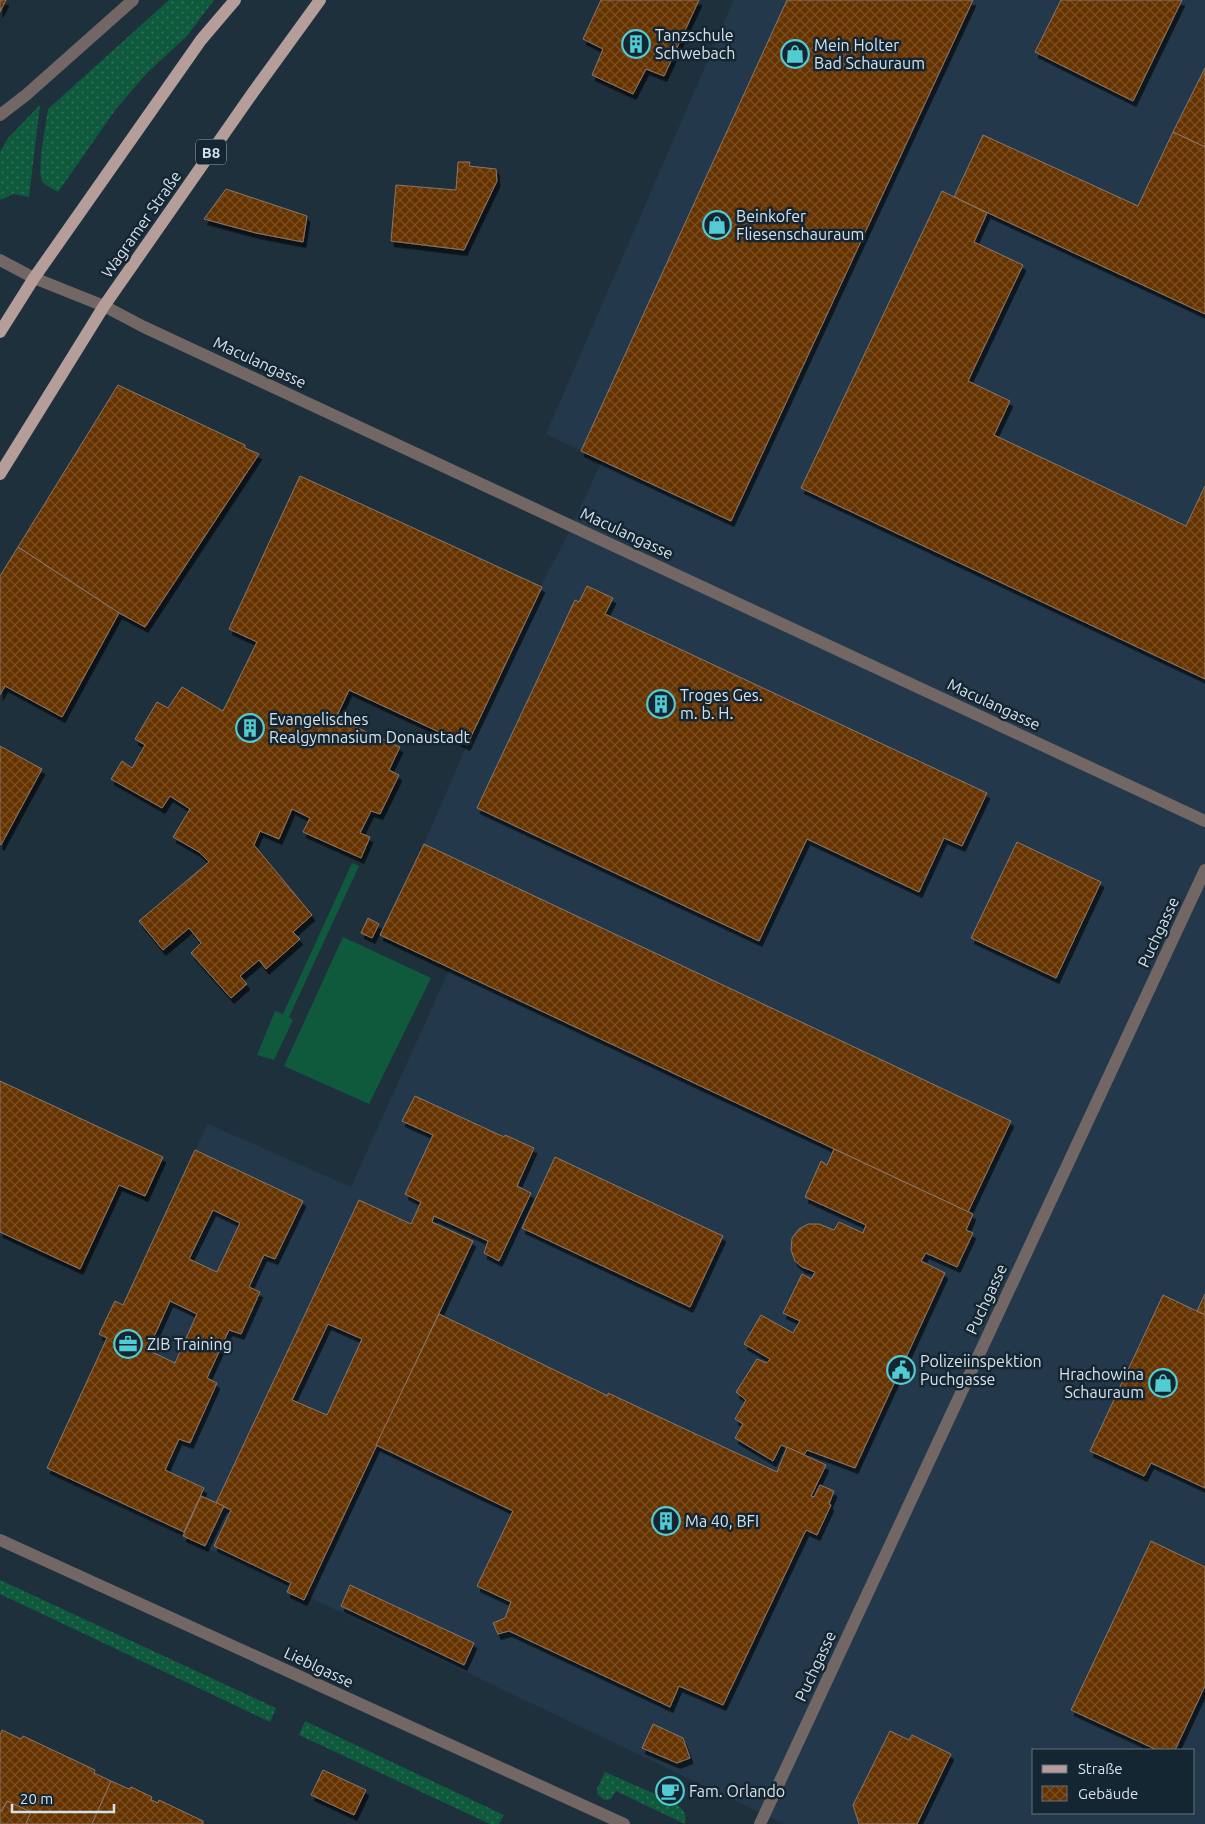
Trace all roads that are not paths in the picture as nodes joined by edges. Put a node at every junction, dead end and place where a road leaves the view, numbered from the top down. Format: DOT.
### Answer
graph roads {
  1 [pos="133,0"];
  2 [pos="235,0"];
  3 [pos="320,0"];
  4 [pos="0,114"];
  5 [pos="0,260"];
  6 [pos="34,278"];
  7 [pos="104,306"];
  8 [pos="0,332"];
  9 [pos="0,474"];
  10 [pos="1205,821"];
  11 [pos="1205,870"];
  12 [pos="0,1540"];
  13 [pos="624,1824"];
  14 [pos="760,1824"];
  1 -- 4 [label="street"];
  2 -- 6 [label="main road"];
  3 -- 7 [label="main road, Wagramer Straße / B8"];
  5 -- 6 [label="street, Maculangasse"];
  6 -- 7 [label="street, Maculangasse"];
  6 -- 8 [label="main road"];
  7 -- 9 [label="main road, Wagramer Straße / B8"];
  7 -- 10 [label="street, Maculangasse"];
  11 -- 14 [label="street, Puchgasse"];
  12 -- 13 [label="street, Lieblgasse"];
}
